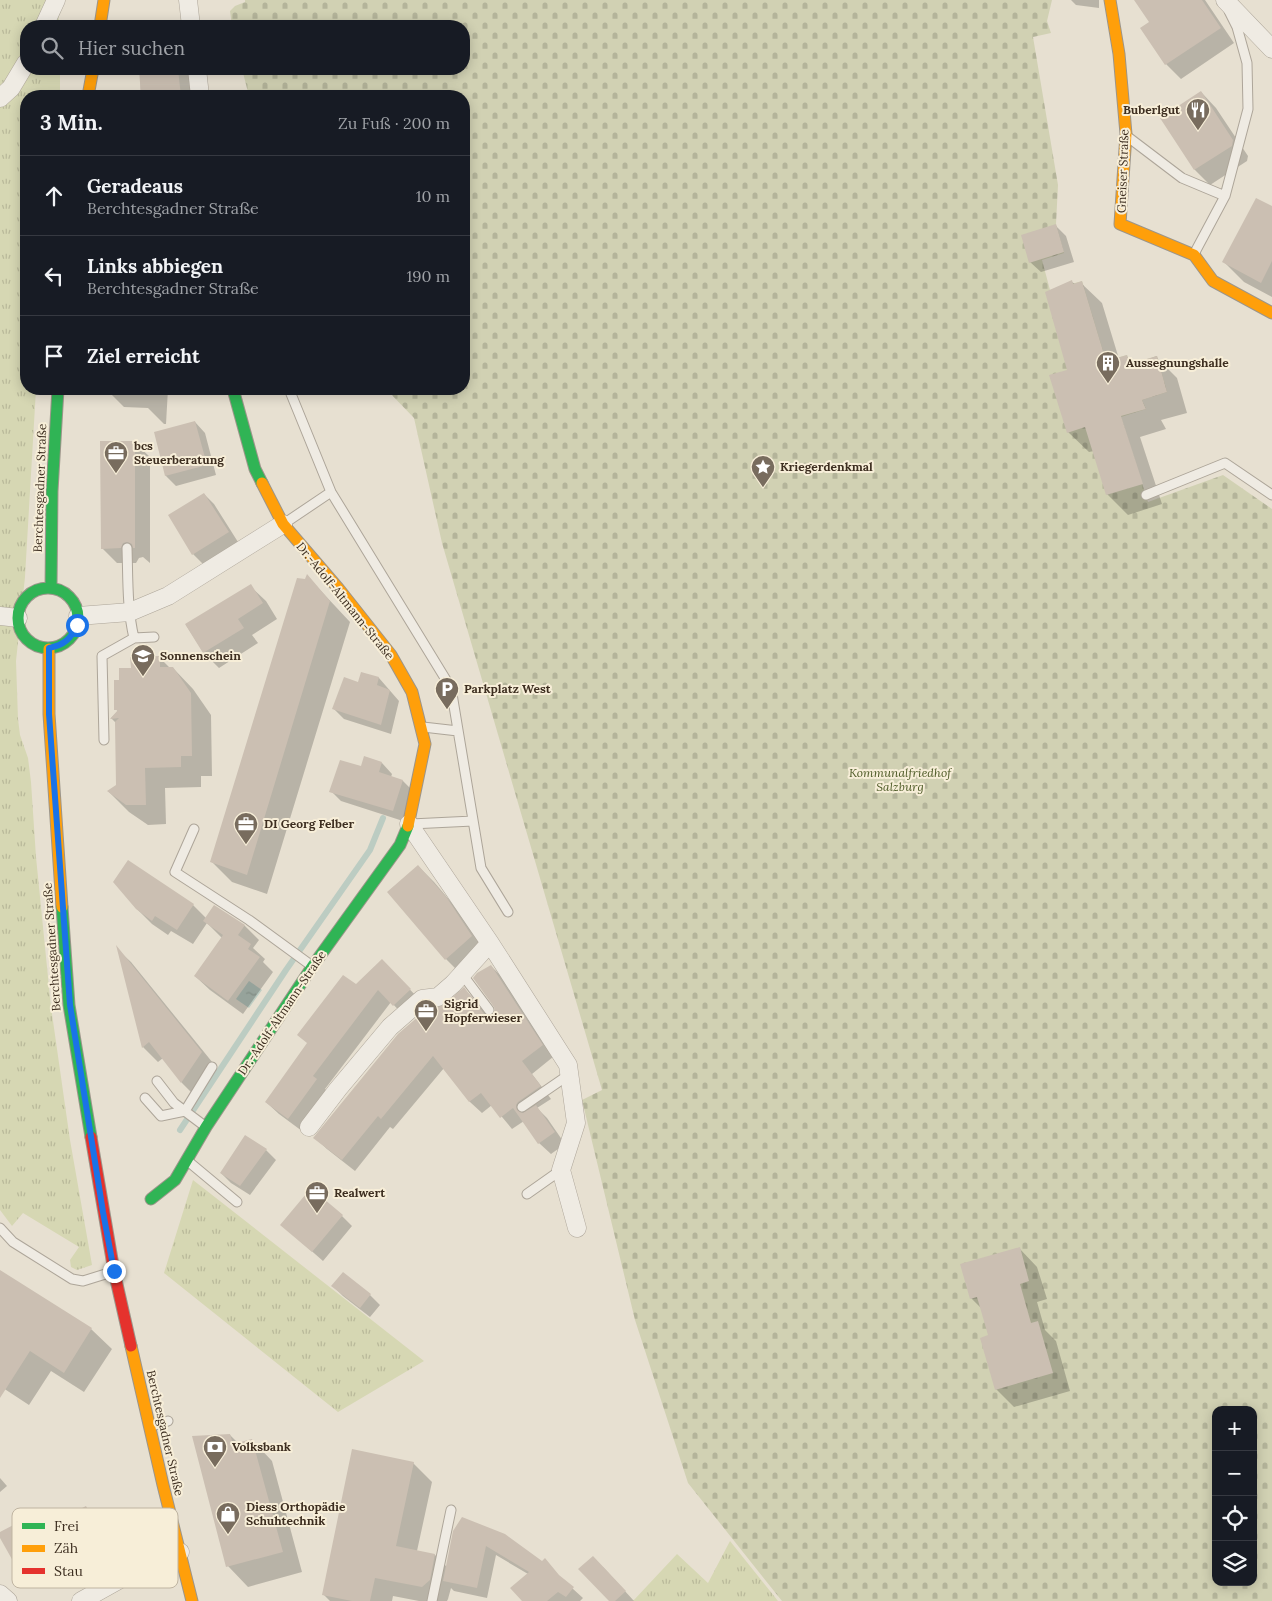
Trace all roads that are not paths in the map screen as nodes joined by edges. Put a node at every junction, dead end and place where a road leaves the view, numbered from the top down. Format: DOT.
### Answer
graph roads {
  1 [pos="56,0"];
  2 [pos="104,0"];
  3 [pos="188,0"];
  4 [pos="1110,0"];
  5 [pos="1224,0"];
  6 [pos="47,20"];
  7 [pos="101,20"];
  8 [pos="190,20"];
  9 [pos="1272,49"];
  10 [pos="20,73"];
  11 [pos="92,75"];
  12 [pos="197,75"];
  13 [pos="89,90"];
  14 [pos="199,90"];
  15 [pos="0,98"];
  16 [pos="1126,134"];
  17 [pos="1226,196"];
  18 [pos="1194,255"];
  19 [pos="1272,313"];
  20 [pos="58,395"];
  21 [pos="235,395"];
  22 [pos="291,395"];
  23 [pos="330,492"];
  24 [pos="1146,494"];
  25 [pos="1272,495"];
  26 [pos="283,524"];
  27 [pos="127,548"];
  28 [pos="51,588"];
  29 [pos="130,612"];
  30 [pos="0,616"];
  31 [pos="78,616"];
  32 [pos="18,618"];
  33 [pos="154,637"];
  34 [pos="134,638"];
  35 [pos="49,648"];
  36 [pos="420,727"];
  37 [pos="458,730"];
  38 [pos="104,740"];
  39 [pos="473,822"];
  40 [pos="410,824"];
  41 [pos="194,829"];
  42 [pos="508,912"];
  43 [pos="490,943"];
  44 [pos="307,963"];
  45 [pos="462,974"];
  46 [pos="489,1010"];
  47 [pos="212,1067"];
  48 [pos="570,1074"];
  49 [pos="157,1081"];
  50 [pos="146,1098"];
  51 [pos="522,1107"];
  52 [pos="184,1111"];
  53 [pos="206,1127"];
  54 [pos="309,1127"];
  55 [pos="186,1161"];
  56 [pos="561,1170"];
  57 [pos="527,1194"];
  58 [pos="151,1199"];
  59 [pos="237,1202"];
  60 [pos="0,1228"];
  61 [pos="578,1228"];
  62 [pos="114,1271"];
  63 [pos="168,1421"];
  64 [pos="149,1427"];
  65 [pos="169,1508"];
  66 [pos="451,1510"];
  67 [pos="178,1544"];
  68 [pos="180,1552"];
  69 [pos="104,1588"];
  70 [pos="0,1594"];
  71 [pos="8,1601"];
  72 [pos="81,1601"];
  73 [pos="192,1601"];
  74 [pos="432,1601"];
  1 -- 6 [label="street"];
  2 -- 7 [label="main road"];
  3 -- 8 [label="street"];
  4 -- 16 [label="main road, Gneiser Straße"];
  5 -- 9 [label="street"];
  5 -- 17 [label="lane"];
  10 -- 15 [label="street"];
  11 -- 13 [label="main road"];
  12 -- 14 [label="street"];
  16 -- 17 [label="lane"];
  16 -- 18 [label="main road, Gneiser Straße"];
  17 -- 18 [label="lane"];
  18 -- 19 [label="main road"];
  20 -- 28 [label="main road, Berchtesgadner Straße"];
  21 -- 26 [label="main road, Dr.-Adolf-Altmann-Straße"];
  22 -- 23 [label="lane"];
  23 -- 26 [label="lane"];
  23 -- 37 [label="lane"];
  24 -- 25 [label="lane"];
  26 -- 29 [label="street"];
  26 -- 36 [label="main road, Dr.-Adolf-Altmann-Straße"];
  27 -- 29 [label="lane"];
  28 -- 31 [label="main road"];
  28 -- 32 [label="main road"];
  29 -- 31 [label="street"];
  29 -- 34 [label="lane"];
  30 -- 32 [label="street"];
  31 -- 35 [label="main road"];
  32 -- 35 [label="main road"];
  33 -- 34 [label="lane"];
  34 -- 38 [label="lane"];
  35 -- 62 [label="main road, Berchtesgadner Straße"];
  36 -- 37 [label="lane"];
  36 -- 40 [label="main road, Dr.-Adolf-Altmann-Straße"];
  37 -- 39 [label="lane"];
  39 -- 40 [label="lane"];
  39 -- 42 [label="lane"];
  40 -- 43 [label="street"];
  40 -- 44 [label="main road, Dr.-Adolf-Altmann-Straße"];
  41 -- 44 [label="lane"];
  43 -- 45 [label="street"];
  43 -- 48 [label="street"];
  44 -- 53 [label="main road, Dr.-Adolf-Altmann-Straße"];
  45 -- 46 [label="lane"];
  45 -- 54 [label="street"];
  47 -- 52 [label="lane"];
  48 -- 51 [label="lane"];
  48 -- 56 [label="street"];
  49 -- 52 [label="lane"];
  50 -- 52 [label="lane"];
  52 -- 53 [label="lane"];
  53 -- 55 [label="main road, Dr.-Adolf-Altmann-Straße"];
  55 -- 58 [label="main road, Dr.-Adolf-Altmann-Straße"];
  55 -- 59 [label="lane"];
  56 -- 57 [label="lane"];
  56 -- 61 [label="street"];
  60 -- 62 [label="lane"];
  62 -- 64 [label="main road, Berchtesgadner Straße"];
  63 -- 64 [label="lane"];
  64 -- 65 [label="main road, Berchtesgadner Straße"];
  66 -- 74 [label="lane"];
  67 -- 68 [label="main road, Berchtesgadner Straße"];
  68 -- 73 [label="main road, Berchtesgadner Straße"];
  69 -- 72 [label="street"];
  70 -- 71 [label="street"];
}
